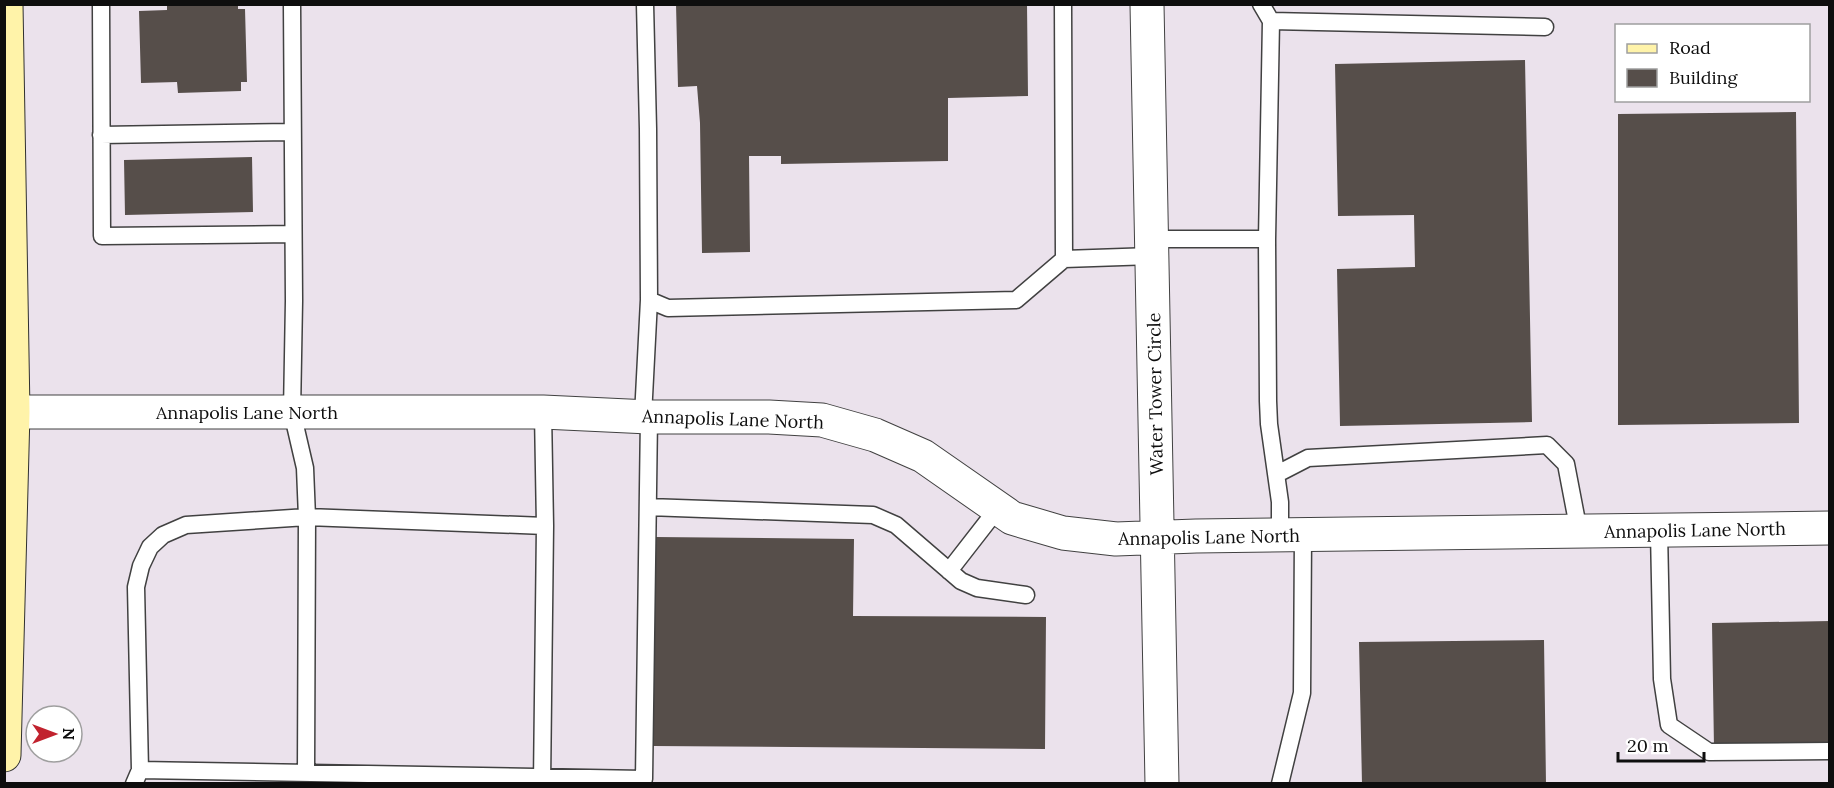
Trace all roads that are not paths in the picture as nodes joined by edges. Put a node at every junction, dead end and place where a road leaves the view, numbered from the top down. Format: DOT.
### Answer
graph roads {
  1 [pos="6,4"];
  2 [pos="101,4"];
  3 [pos="292,4"];
  4 [pos="645,4"];
  5 [pos="1063,4"];
  6 [pos="1147,4"];
  7 [pos="1261,4"];
  8 [pos="1271,21"];
  9 [pos="1545,27"];
  10 [pos="292,132"];
  11 [pos="101,135"];
  12 [pos="292,234"];
  13 [pos="1267,239"];
  14 [pos="1152,247"];
  15 [pos="1065,259"];
  16 [pos="649,300"];
  17 [pos="9,412"];
  18 [pos="292,412"];
  19 [pos="543,412"];
  20 [pos="646,417"];
  21 [pos="1277,474"];
  22 [pos="648,507"];
  23 [pos="998,508"];
  24 [pos="307,518"];
  25 [pos="545,526"];
  26 [pos="1830,528"];
  27 [pos="1659,531"];
  28 [pos="1578,532"];
  29 [pos="1292,535"];
  30 [pos="1158,537"];
  31 [pos="949,571"];
  32 [pos="1026,595"];
  33 [pos="1830,751"];
  34 [pos="4,755"];
  35 [pos="306,773"];
  36 [pos="137,777"];
  37 [pos="542,780"];
  38 [pos="1162,783"];
  39 [pos="1280,783"];
  1 -- 17 [label="main road"];
  2 -- 11 [label="lane"];
  3 -- 10 [label="lane"];
  4 -- 16 [label="lane"];
  5 -- 15 [label="lane"];
  6 -- 14 [label="street, Water Tower Circle"];
  7 -- 8 [label="lane"];
  8 -- 9 [label="lane"];
  8 -- 13 [label="lane"];
  10 -- 11 [label="lane"];
  10 -- 12 [label="lane"];
  11 -- 12 [label="lane"];
  12 -- 18 [label="lane"];
  13 -- 14 [label="lane"];
  13 -- 21 [label="lane"];
  14 -- 15 [label="lane"];
  14 -- 30 [label="street, Water Tower Circle"];
  15 -- 16 [label="lane"];
  16 -- 20 [label="lane"];
  17 -- 18 [label="street, Annapolis Lane North"];
  17 -- 34 [label="main road"];
  18 -- 19 [label="street, Annapolis Lane North"];
  18 -- 24 [label="lane"];
  19 -- 20 [label="street, Annapolis Lane North"];
  19 -- 25 [label="lane"];
  20 -- 22 [label="lane"];
  20 -- 23 [label="street, Annapolis Lane North"];
  21 -- 28 [label="lane"];
  21 -- 29 [label="lane"];
  22 -- 31 [label="lane"];
  22 -- 37 [label="lane"];
  23 -- 30 [label="street, Annapolis Lane North"];
  23 -- 31 [label="lane"];
  24 -- 25 [label="lane"];
  24 -- 35 [label="lane"];
  24 -- 36 [label="lane"];
  25 -- 37 [label="lane"];
  26 -- 27 [label="street, Annapolis Lane North"];
  27 -- 28 [label="street, Annapolis Lane North"];
  27 -- 33 [label="lane"];
  28 -- 29 [label="street, Annapolis Lane North"];
  29 -- 30 [label="street, Annapolis Lane North"];
  29 -- 39 [label="lane"];
  30 -- 38 [label="street, Water Tower Circle"];
  31 -- 32 [label="lane"];
  35 -- 36 [label="lane"];
  35 -- 37 [label="lane"];
}
